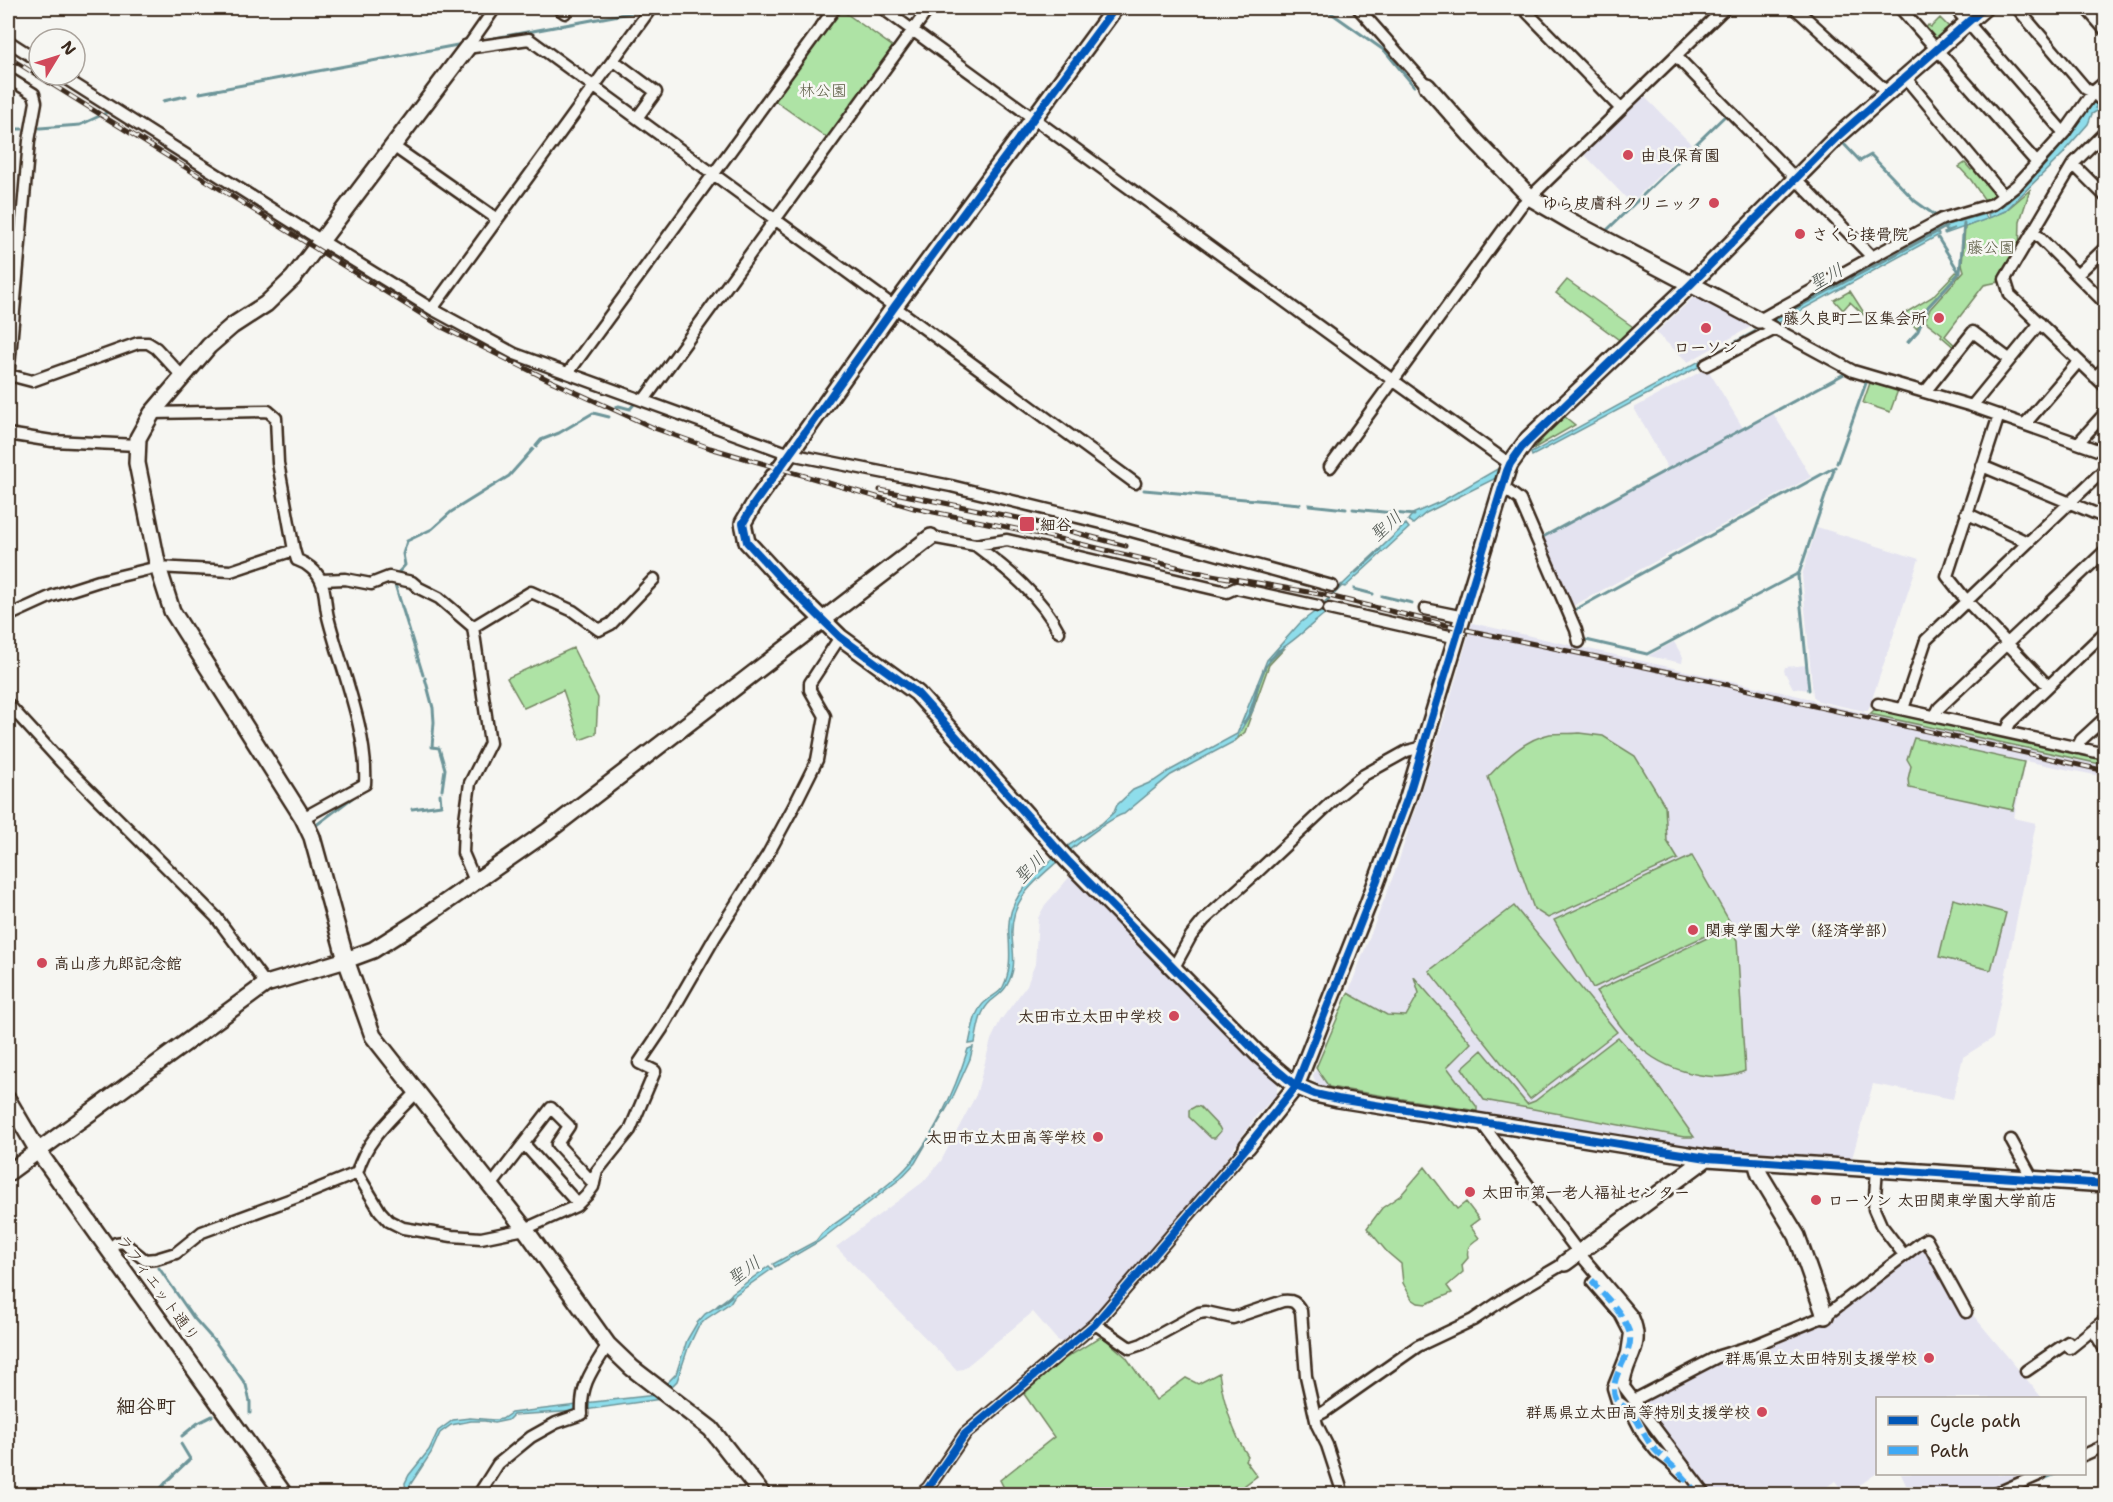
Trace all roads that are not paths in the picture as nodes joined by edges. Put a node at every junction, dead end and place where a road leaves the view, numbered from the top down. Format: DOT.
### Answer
graph roads {
  1 [pos="495,8"];
  2 [pos="651,8"];
  3 [pos="835,8"];
  4 [pos="882,8"];
  5 [pos="929,8"];
  6 [pos="1114,8"];
  7 [pos="1358,8"];
  8 [pos="1523,8"];
  9 [pos="1725,8"];
  10 [pos="1795,8"];
  11 [pos="1900,8"];
  12 [pos="1955,8"];
  13 [pos="1984,8"];
  14 [pos="2017,8"];
  15 [pos="2086,8"];
  16 [pos="1967,22"];
  17 [pos="913,30"];
  18 [pos="2106,31"];
  19 [pos="8,41"];
  20 [pos="466,48"];
  21 [pos="1936,49"];
  22 [pos="27,54"];
  23 [pos="1676,57"];
  24 [pos="613,60"];
  25 [pos="1904,76"];
  26 [pos="8,78"];
  27 [pos="2106,81"];
  28 [pos="1427,86"];
  29 [pos="79,87"];
  30 [pos="593,87"];
  31 [pos="1887,92"];
  32 [pos="2094,93"];
  33 [pos="2105,105"];
  34 [pos="1621,109"];
  35 [pos="637,118"];
  36 [pos="1034,118"];
  37 [pos="2106,131"];
  38 [pos="2064,133"];
  39 [pos="393,146"];
  40 [pos="2037,163"];
  41 [pos="2073,165"];
  42 [pos="713,174"];
  43 [pos="1795,178"];
  44 [pos="2104,192"];
  45 [pos="2004,196"];
  46 [pos="1531,198"];
  47 [pos="497,219"];
  48 [pos="776,220"];
  49 [pos="2033,231"];
  50 [pos="322,241"];
  51 [pos="2106,247"];
  52 [pos="1872,256"];
  53 [pos="2077,275"];
  54 [pos="1690,285"];
  55 [pos="2106,304"];
  56 [pos="895,306"];
  57 [pos="432,309"];
  58 [pos="2040,323"];
  59 [pos="1768,325"];
  60 [pos="2009,359"];
  61 [pos="2079,361"];
  62 [pos="1706,365"];
  63 [pos="2106,367"];
  64 [pos="568,373"];
  65 [pos="8,377"];
  66 [pos="183,377"];
  67 [pos="2095,377"];
  68 [pos="1394,381"];
  69 [pos="2106,387"];
  70 [pos="1924,392"];
  71 [pos="644,400"];
  72 [pos="1971,406"];
  73 [pos="2106,412"];
  74 [pos="152,413"];
  75 [pos="1999,416"];
  76 [pos="2025,424"];
  77 [pos="8,434"];
  78 [pos="2078,443"];
  79 [pos="137,445"];
  80 [pos="2106,453"];
  81 [pos="790,454"];
  82 [pos="1510,464"];
  83 [pos="1982,466"];
  84 [pos="1330,467"];
  85 [pos="2106,468"];
  86 [pos="1135,483"];
  87 [pos="1503,487"];
  88 [pos="2068,503"];
  89 [pos="1966,513"];
  90 [pos="2106,518"];
  91 [pos="931,537"];
  92 [pos="2026,542"];
  93 [pos="975,545"];
  94 [pos="294,550"];
  95 [pos="2106,550"];
  96 [pos="158,567"];
  97 [pos="654,579"];
  98 [pos="321,580"];
  99 [pos="1332,586"];
  100 [pos="1966,600"];
  101 [pos="1425,609"];
  102 [pos="8,616"];
  103 [pos="1464,617"];
  104 [pos="822,619"];
  105 [pos="473,627"];
  106 [pos="1059,632"];
  107 [pos="2101,635"];
  108 [pos="840,637"];
  109 [pos="1458,638"];
  110 [pos="1579,642"];
  111 [pos="2007,643"];
  112 [pos="2106,648"];
  113 [pos="2048,686"];
  114 [pos="8,704"];
  115 [pos="1878,704"];
  116 [pos="1903,709"];
  117 [pos="1935,716"];
  118 [pos="2106,717"];
  119 [pos="2006,732"];
  120 [pos="1423,747"];
  121 [pos="2077,748"];
  122 [pos="2106,754"];
  123 [pos="303,818"];
  124 [pos="475,881"];
  125 [pos="346,960"];
  126 [pos="1173,969"];
  127 [pos="266,984"];
  128 [pos="1296,1086"];
  129 [pos="416,1093"];
  130 [pos="8,1100"];
  131 [pos="1480,1121"];
  132 [pos="2011,1140"];
  133 [pos="524,1144"];
  134 [pos="1247,1147"];
  135 [pos="38,1150"];
  136 [pos="1707,1158"];
  137 [pos="1756,1162"];
  138 [pos="1877,1169"];
  139 [pos="8,1173"];
  140 [pos="357,1173"];
  141 [pos="2032,1178"];
  142 [pos="594,1184"];
  143 [pos="2106,1184"];
  144 [pos="491,1186"];
  145 [pos="578,1204"];
  146 [pos="525,1229"];
  147 [pos="109,1250"];
  148 [pos="1580,1253"];
  149 [pos="1904,1255"];
  150 [pos="1565,1263"];
  151 [pos="1596,1280"];
  152 [pos="1966,1312"];
  153 [pos="1825,1317"];
  154 [pos="2106,1318"];
  155 [pos="1095,1324"];
  156 [pos="2093,1330"];
  157 [pos="608,1345"];
  158 [pos="2106,1351"];
  159 [pos="2026,1371"];
  160 [pos="1634,1400"];
  161 [pos="1316,1416"];
  162 [pos="2104,1446"];
  163 [pos="2086,1455"];
  164 [pos="2037,1475"];
  165 [pos="284,1494"];
  166 [pos="479,1494"];
  167 [pos="762,1494"];
  168 [pos="921,1494"];
  169 [pos="1343,1494"];
  170 [pos="1696,1494"];
  171 [pos="1705,1494"];
  172 [pos="1995,1494"];
  1 -- 20 [label="street"];
  2 -- 24 [label="street"];
  3 -- 42 [label="street"];
  4 -- 17 [label="street"];
  5 -- 17 [label="street"];
  6 -- 36 [label="street"];
  7 -- 28 [label="street"];
  8 -- 34 [label="street"];
  9 -- 23 [label="street"];
  10 -- 31 [label="street"];
  11 -- 21 [label="street"];
  12 -- 16 [label="street"];
  13 -- 16 [label="street"];
  14 -- 32 [label="street"];
  15 -- 18 [label="street"];
  16 -- 21 [label="street"];
  16 -- 38 [label="street"];
  17 -- 36 [label="street"];
  17 -- 48 [label="street"];
  19 -- 22 [label="street"];
  20 -- 30 [label="street"];
  20 -- 39 [label="street"];
  21 -- 25 [label="street"];
  21 -- 40 [label="street"];
  23 -- 34 [label="street"];
  23 -- 43 [label="street"];
  24 -- 30 [label="street"];
  24 -- 35 [label="street"];
  25 -- 31 [label="street"];
  25 -- 45 [label="street"];
  26 -- 65 [label="street"];
  27 -- 32 [label="street"];
  28 -- 46 [label="street"];
  29 -- 50 [label="street"];
  30 -- 35 [label="street"];
  30 -- 47 [label="street"];
  31 -- 43 [label="street"];
  32 -- 33 [label="street"];
  32 -- 38 [label="street"];
  34 -- 46 [label="street"];
  35 -- 42 [label="street"];
  36 -- 56 [label="street"];
  36 -- 68 [label="street"];
  37 -- 41 [label="street"];
  38 -- 40 [label="street"];
  39 -- 47 [label="street"];
  39 -- 50 [label="street"];
  40 -- 45 [label="street"];
  41 -- 44 [label="street"];
  41 -- 49 [label="street"];
  42 -- 48 [label="street"];
  42 -- 64 [label="street"];
  43 -- 52 [label="street"];
  43 -- 54 [label="street"];
  45 -- 52 [label="street"];
  46 -- 54 [label="street"];
  46 -- 68 [label="street"];
  47 -- 57 [label="street"];
  48 -- 56 [label="street"];
  48 -- 71 [label="street"];
  49 -- 53 [label="street"];
  49 -- 58 [label="street"];
  50 -- 57 [label="street"];
  50 -- 66 [label="street"];
  51 -- 53 [label="street"];
  52 -- 59 [label="street"];
  53 -- 55 [label="street"];
  54 -- 59 [label="street"];
  54 -- 82 [label="street"];
  56 -- 81 [label="street"];
  56 -- 86 [label="street"];
  57 -- 64 [label="street"];
  58 -- 60 [label="street"];
  58 -- 61 [label="street"];
  59 -- 62 [label="street"];
  59 -- 70 [label="street"];
  60 -- 70 [label="street"];
  60 -- 72 [label="street"];
  61 -- 67 [label="street"];
  61 -- 76 [label="street"];
  63 -- 67 [label="street"];
  64 -- 71 [label="street"];
  65 -- 66 [label="street"];
  66 -- 74 [label="street"];
  67 -- 69 [label="street"];
  68 -- 82 [label="street"];
  68 -- 84 [label="street"];
  70 -- 72 [label="street"];
  71 -- 81 [label="street"];
  72 -- 75 [label="street"];
  73 -- 78 [label="street"];
  74 -- 79 [label="street"];
  74 -- 94 [label="street"];
  75 -- 76 [label="street"];
  75 -- 83 [label="street"];
  76 -- 78 [label="street"];
  77 -- 79 [label="street"];
  78 -- 80 [label="street"];
  79 -- 96 [label="street"];
  81 -- 99 [label="street"];
  81 -- 104 [label="street"];
  82 -- 87 [label="street"];
  83 -- 88 [label="street"];
  83 -- 89 [label="street"];
  85 -- 88 [label="street"];
  87 -- 103 [label="street"];
  87 -- 110 [label="street"];
  88 -- 90 [label="street"];
  88 -- 92 [label="street"];
  89 -- 92 [label="street"];
  89 -- 100 [label="street"];
  91 -- 93 [label="street"];
  91 -- 104 [label="street"];
  92 -- 100 [label="street"];
  93 -- 106 [label="street"];
  93 -- 109 [label="street"];
  94 -- 96 [label="street"];
  94 -- 98 [label="street"];
  95 -- 111 [label="street"];
  96 -- 102 [label="street"];
  96 -- 123 [label="street"];
  97 -- 105 [label="street"];
  98 -- 105 [label="street"];
  98 -- 123 [label="street"];
  100 -- 111 [label="street"];
  100 -- 116 [label="street"];
  101 -- 103 [label="street"];
  103 -- 109 [label="street"];
  104 -- 108 [label="street"];
  104 -- 124 [label="street"];
  105 -- 124 [label="street"];
  107 -- 112 [label="street"];
  107 -- 113 [label="street"];
  108 -- 126 [label="street"];
  108 -- 142 [label="street"];
  109 -- 120 [label="street"];
  111 -- 113 [label="street"];
  111 -- 117 [label="street"];
  113 -- 119 [label="street"];
  114 -- 127 [label="street"];
  115 -- 116 [label="street"];
  116 -- 117 [label="street"];
  117 -- 119 [label="street"];
  118 -- 121 [label="street"];
  119 -- 121 [label="street"];
  120 -- 126 [label="street"];
  120 -- 128 [label="street"];
  121 -- 122 [label="street"];
  123 -- 125 [label="street"];
  124 -- 125 [label="street"];
  125 -- 127 [label="street"];
  125 -- 129 [label="street"];
  126 -- 128 [label="street"];
  127 -- 135 [label="street"];
  128 -- 131 [label="street"];
  128 -- 134 [label="street"];
  129 -- 140 [label="street"];
  129 -- 144 [label="street"];
  130 -- 135 [label="street, ラフィエット通り"];
  131 -- 136 [label="street"];
  131 -- 148 [label="street"];
  132 -- 141 [label="street"];
  133 -- 142 [label="street"];
  133 -- 144 [label="street"];
  133 -- 145 [label="street"];
  134 -- 155 [label="street"];
  135 -- 139 [label="street"];
  135 -- 147 [label="street, ラフィエット通り"];
  136 -- 137 [label="street"];
  136 -- 148 [label="street"];
  137 -- 138 [label="street"];
  137 -- 153 [label="street"];
  138 -- 141 [label="street"];
  138 -- 149 [label="street"];
  140 -- 146 [label="street"];
  140 -- 147 [label="street"];
  141 -- 143 [label="street"];
  142 -- 145 [label="street"];
  144 -- 146 [label="street"];
  145 -- 146 [label="street"];
  146 -- 157 [label="street"];
  147 -- 165 [label="street, ラフィエット通り"];
  148 -- 150 [label="street"];
  148 -- 160 [label="street"];
  149 -- 152 [label="street"];
  149 -- 153 [label="street"];
  150 -- 161 [label="street"];
  151 -- 170 [label="street"];
  153 -- 160 [label="street"];
  154 -- 156 [label="street"];
  155 -- 161 [label="street"];
  155 -- 168 [label="street"];
  156 -- 158 [label="street"];
  156 -- 159 [label="street"];
  157 -- 166 [label="street"];
  157 -- 167 [label="street"];
  160 -- 171 [label="street"];
  161 -- 169 [label="street"];
  162 -- 163 [label="street"];
  164 -- 172 [label="street"];
}
